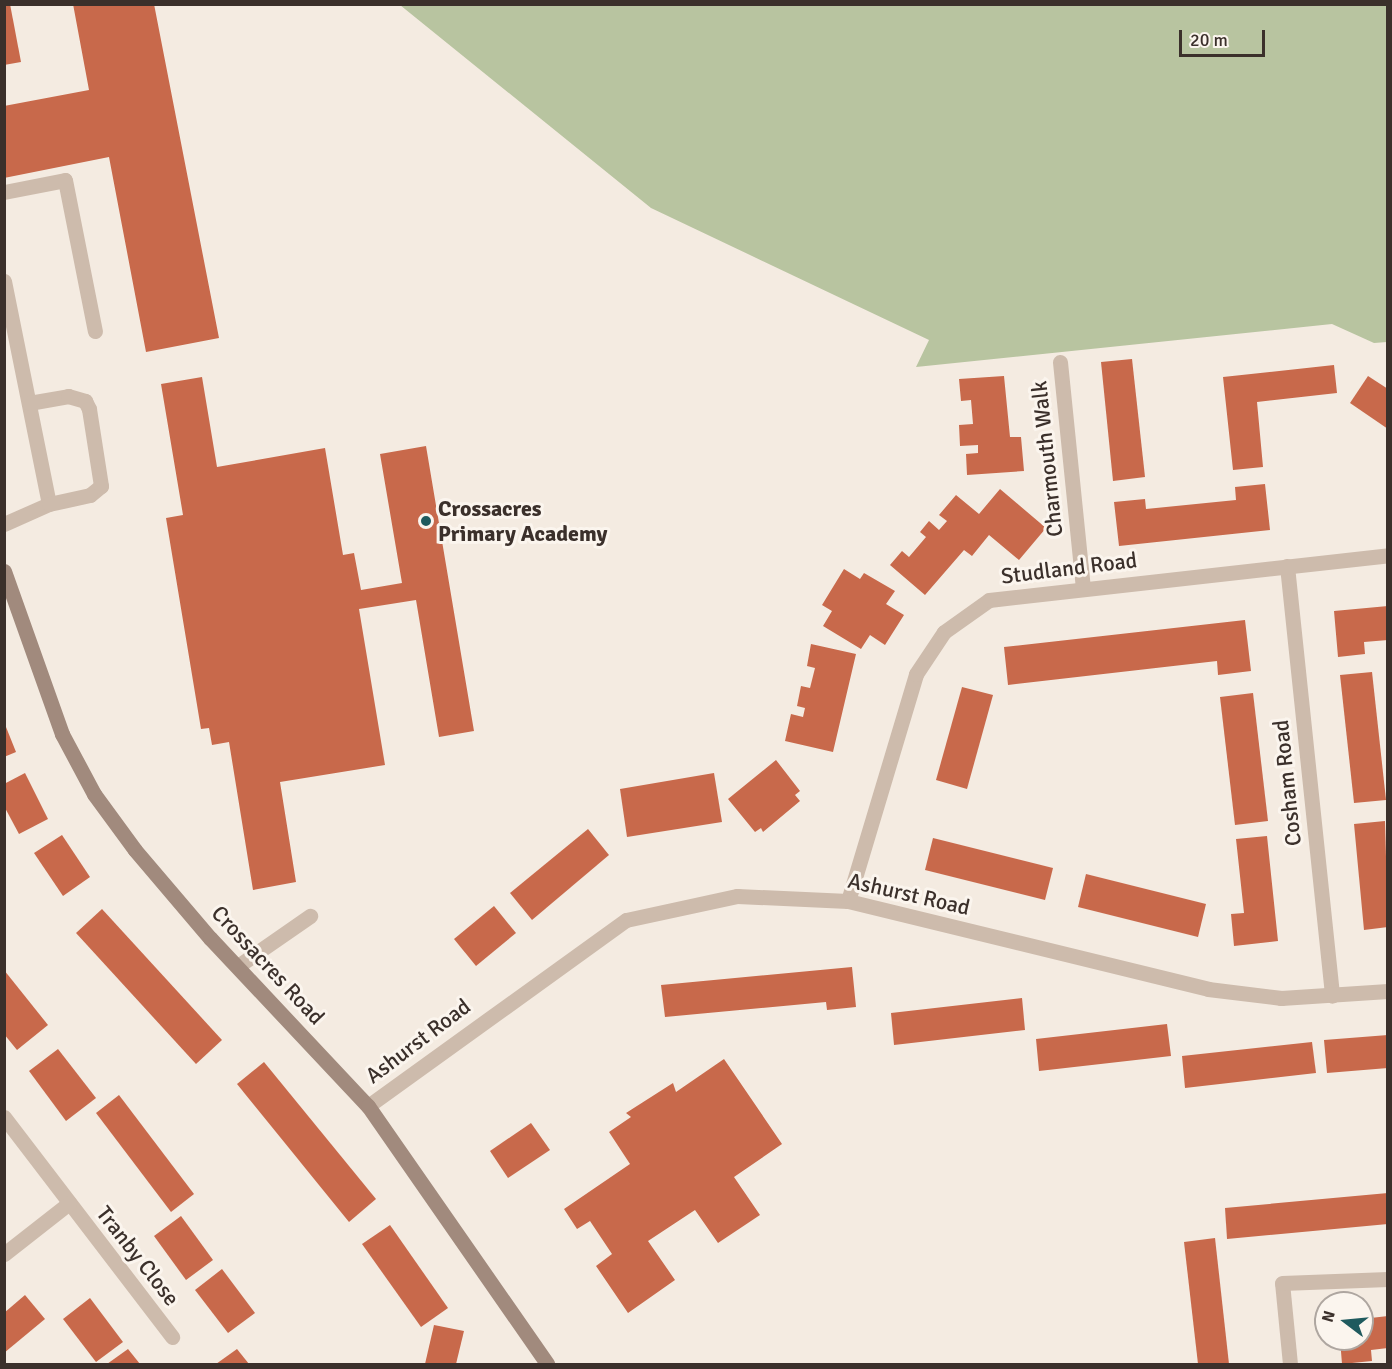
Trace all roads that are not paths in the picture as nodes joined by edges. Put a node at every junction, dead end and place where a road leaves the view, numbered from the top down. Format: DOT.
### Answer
graph roads {
  1 [pos="4,192"];
  2 [pos="4,281"];
  3 [pos="95,331"];
  4 [pos="1060,363"];
  5 [pos="29,403"];
  6 [pos="49,504"];
  7 [pos="4,524"];
  8 [pos="1388,555"];
  9 [pos="1287,566"];
  10 [pos="4,571"];
  11 [pos="1083,587"];
  12 [pos="848,901"];
  13 [pos="310,916"];
  14 [pos="238,966"];
  15 [pos="1388,991"];
  16 [pos="1332,996"];
  17 [pos="368,1106"];
  18 [pos="4,1117"];
  19 [pos="69,1203"];
  20 [pos="4,1254"];
  21 [pos="1388,1279"];
  22 [pos="172,1337"];
  23 [pos="547,1365"];
  24 [pos="1290,1365"];
  1 -- 3 [label="street"];
  2 -- 5 [label="street"];
  4 -- 11 [label="street, Charmouth Walk"];
  5 -- 6 [label="street"];
  5 -- 6 [label="street"];
  6 -- 7 [label="street"];
  8 -- 9 [label="street, Studland Road"];
  9 -- 11 [label="street, Studland Road"];
  9 -- 16 [label="street, Cosham Road"];
  10 -- 14 [label="street, Crossacres Road"];
  11 -- 12 [label="street, Studland Road"];
  12 -- 16 [label="street, Ashurst Road"];
  12 -- 17 [label="street, Ashurst Road"];
  13 -- 14 [label="street"];
  14 -- 17 [label="street, Crossacres Road"];
  15 -- 16 [label="street, Ashurst Road"];
  17 -- 23 [label="street, Crossacres Road"];
  18 -- 19 [label="street, Tranby Close"];
  19 -- 20 [label="street, Tranby Close"];
  19 -- 22 [label="street, Tranby Close"];
  21 -- 24 [label="street"];
}
